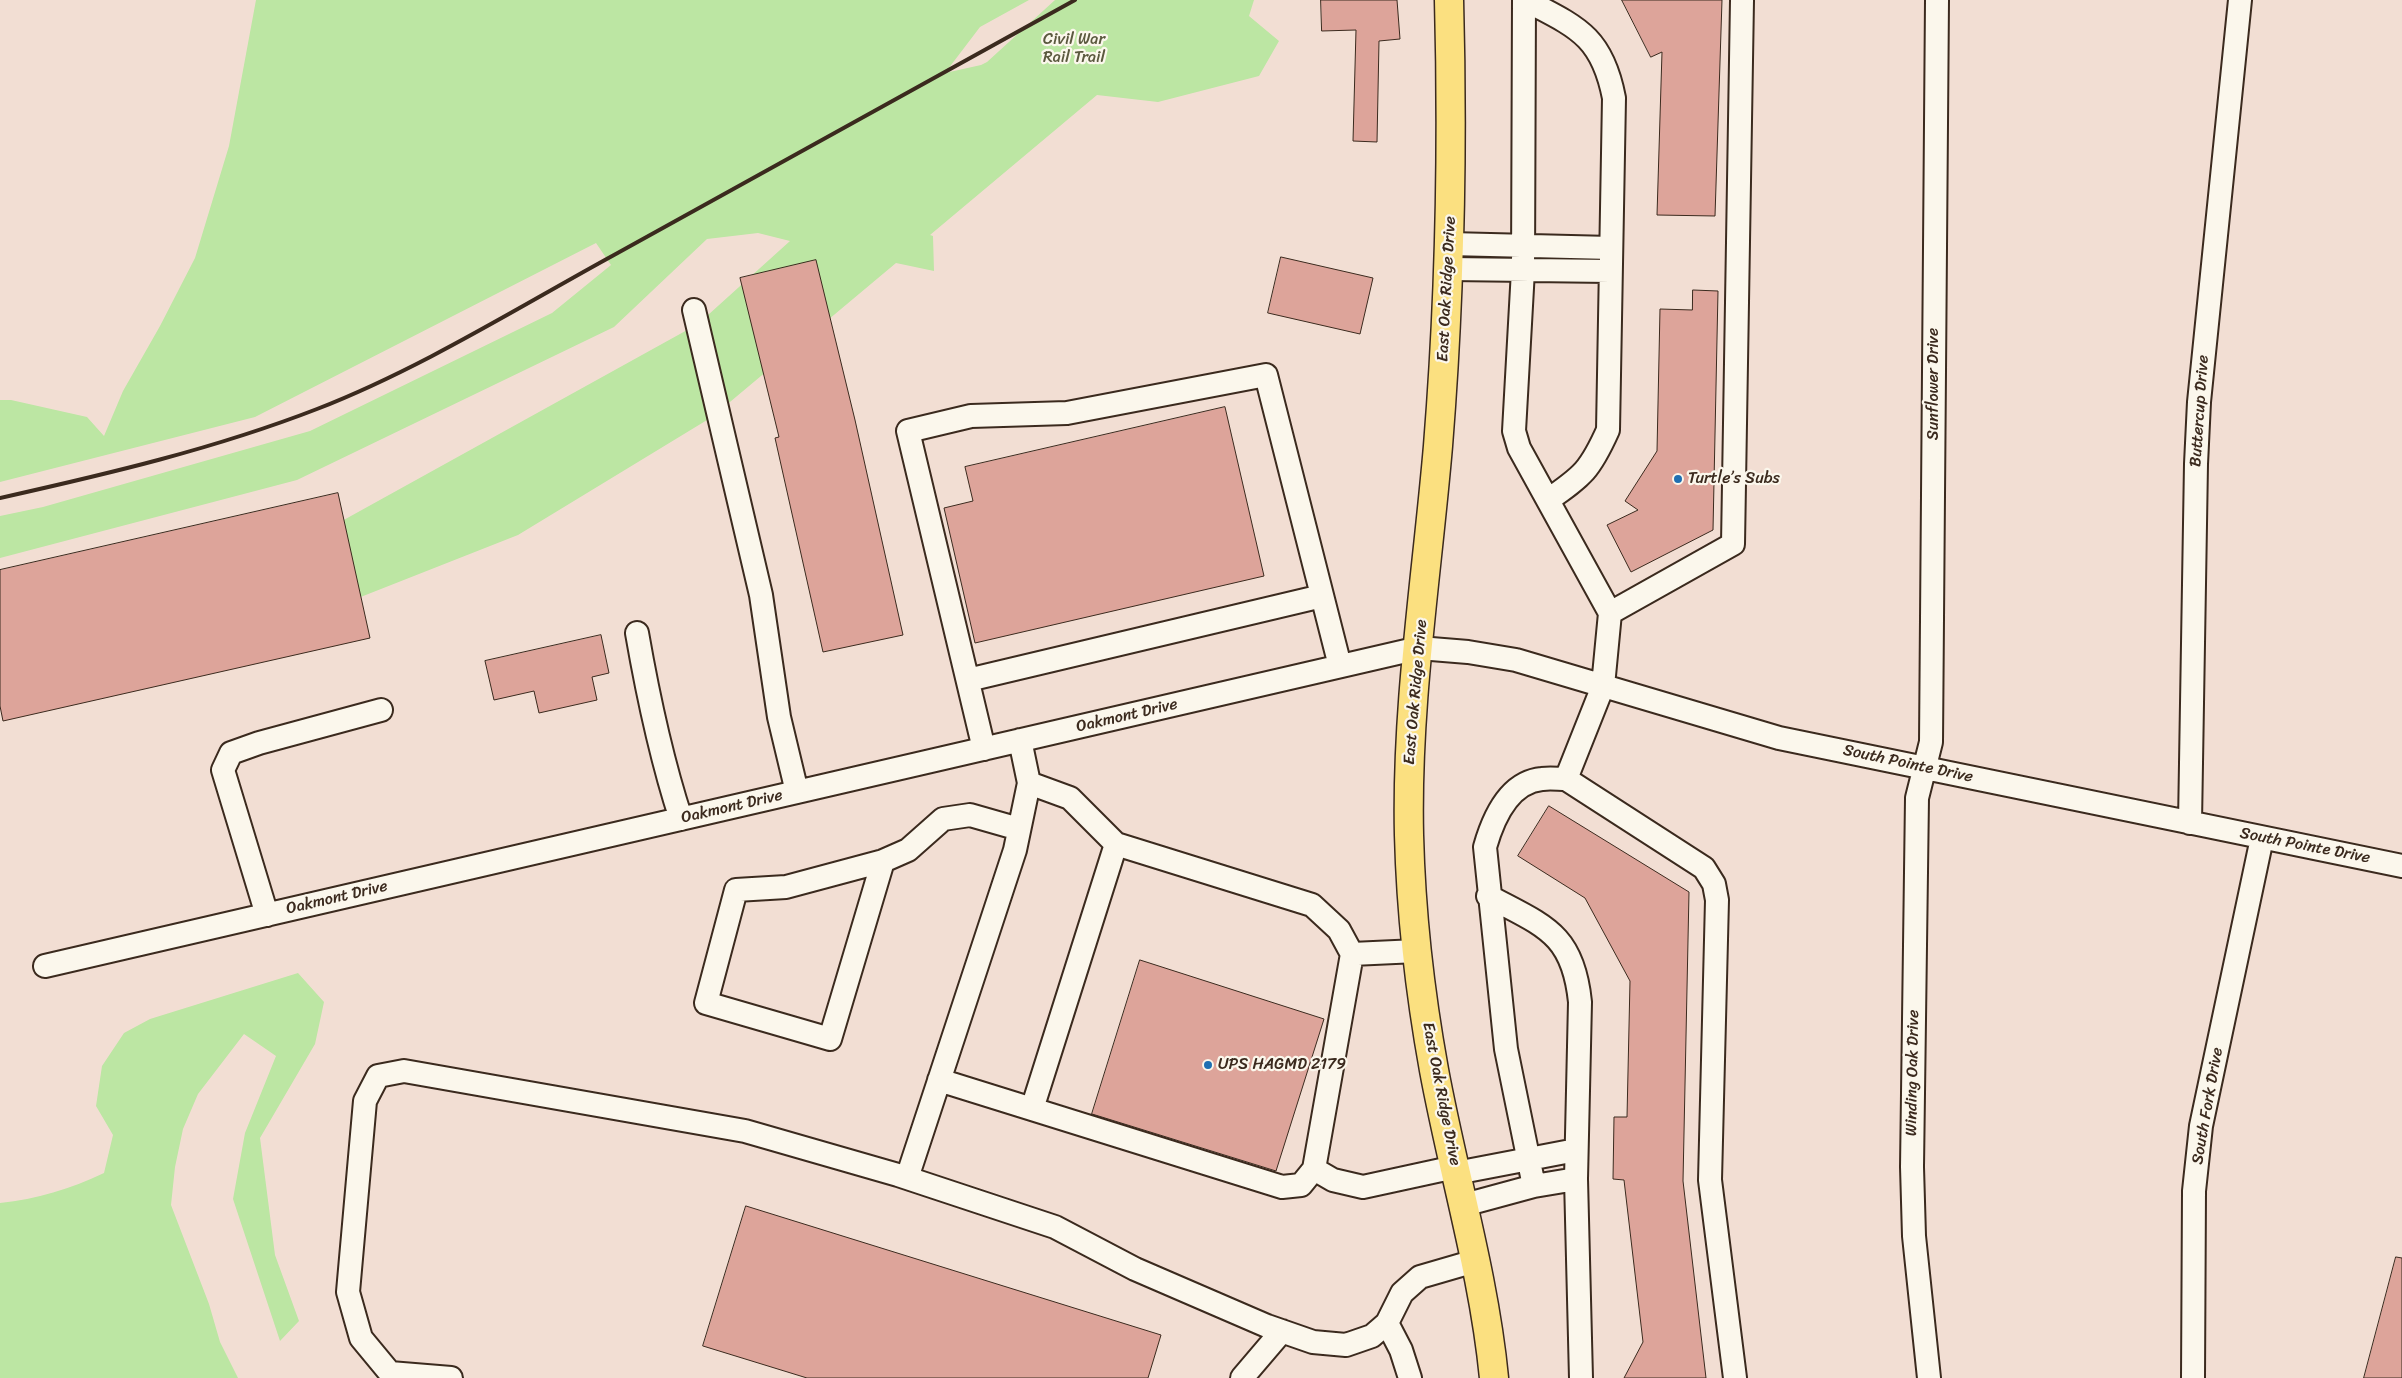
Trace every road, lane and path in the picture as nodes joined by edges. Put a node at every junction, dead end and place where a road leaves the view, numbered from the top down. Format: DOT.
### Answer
graph roads {
  1 [pos="1449,0"];
  2 [pos="1525,0"];
  3 [pos="1742,0"];
  4 [pos="1937,0"];
  5 [pos="2240,0"];
  6 [pos="1523,245"];
  7 [pos="1611,248"];
  8 [pos="1450,256"];
  9 [pos="1523,270"];
  10 [pos="1610,271"];
  11 [pos="694,310"];
  12 [pos="1548,500"];
  13 [pos="1322,596"];
  14 [pos="1610,613"];
  15 [pos="637,633"];
  16 [pos="1419,648"];
  17 [pos="1340,666"];
  18 [pos="968,680"];
  19 [pos="1603,686"];
  20 [pos="381,710"];
  21 [pos="1020,740"];
  22 [pos="984,749"];
  23 [pos="1924,767"];
  24 [pos="1566,780"];
  25 [pos="1029,783"];
  26 [pos="797,792"];
  27 [pos="680,819"];
  28 [pos="2190,823"];
  29 [pos="1020,829"];
  30 [pos="2262,838"];
  31 [pos="1116,844"];
  32 [pos="883,861"];
  33 [pos="2402,866"];
  34 [pos="1488,896"];
  35 [pos="267,915"];
  36 [pos="1417,951"];
  37 [pos="1352,954"];
  38 [pos="45,966"];
  39 [pos="939,1080"];
  40 [pos="1032,1110"];
  41 [pos="1576,1150"];
  42 [pos="1529,1159"];
  43 [pos="1314,1170"];
  44 [pos="1456,1170"];
  45 [pos="906,1178"];
  46 [pos="1576,1179"];
  47 [pos="1534,1186"];
  48 [pos="1464,1205"];
  49 [pos="1476,1261"];
  50 [pos="1387,1323"];
  51 [pos="1282,1331"];
  52 [pos="451,1378"];
  53 [pos="1242,1378"];
  54 [pos="1410,1378"];
  55 [pos="1494,1378"];
  56 [pos="1581,1378"];
  57 [pos="1735,1378"];
  58 [pos="1929,1378"];
  59 [pos="2193,1378"];
  1 -- 8 [label="main road, East Oak Ridge Drive"];
  2 -- 6 [label="street"];
  2 -- 7 [label="street"];
  3 -- 14 [label="street"];
  4 -- 23 [label="street, Sunflower Drive"];
  5 -- 28 [label="street, Buttercup Drive"];
  6 -- 7 [label="street"];
  6 -- 8 [label="street"];
  6 -- 9 [label="street"];
  7 -- 10 [label="street"];
  8 -- 9 [label="street"];
  8 -- 16 [label="main road, East Oak Ridge Drive"];
  9 -- 10 [label="street"];
  9 -- 12 [label="street"];
  10 -- 12 [label="street"];
  11 -- 26 [label="street"];
  12 -- 14 [label="street"];
  13 -- 17 [label="street"];
  13 -- 18 [label="street"];
  13 -- 18 [label="street"];
  14 -- 19 [label="street"];
  15 -- 27 [label="street"];
  16 -- 17 [label="street, Oakmont Drive"];
  16 -- 19 [label="street, South Pointe Drive"];
  16 -- 36 [label="main road, East Oak Ridge Drive"];
  17 -- 21 [label="street, Oakmont Drive"];
  18 -- 22 [label="street"];
  19 -- 23 [label="street, South Pointe Drive"];
  19 -- 24 [label="street"];
  20 -- 35 [label="street"];
  21 -- 22 [label="street, Oakmont Drive"];
  21 -- 25 [label="street"];
  22 -- 26 [label="street, Oakmont Drive"];
  23 -- 28 [label="street, South Pointe Drive"];
  23 -- 58 [label="street, Winding Oak Drive"];
  24 -- 34 [label="street"];
  24 -- 57 [label="street"];
  25 -- 29 [label="street"];
  25 -- 31 [label="street"];
  26 -- 27 [label="street, Oakmont Drive"];
  27 -- 35 [label="street, Oakmont Drive"];
  28 -- 30 [label="street, South Pointe Drive"];
  29 -- 32 [label="street"];
  29 -- 39 [label="street"];
  30 -- 33 [label="street, South Pointe Drive"];
  30 -- 59 [label="street, South Fork Drive"];
  31 -- 37 [label="street"];
  31 -- 40 [label="street"];
  32 -- 32 [label="street"];
  34 -- 41 [label="street"];
  34 -- 42 [label="street"];
  35 -- 38 [label="street, Oakmont Drive"];
  36 -- 37 [label="street"];
  36 -- 44 [label="main road, East Oak Ridge Drive"];
  37 -- 43 [label="street"];
  39 -- 40 [label="street"];
  39 -- 45 [label="street"];
  40 -- 43 [label="street"];
  41 -- 42 [label="street"];
  41 -- 46 [label="street"];
  42 -- 44 [label="street"];
  42 -- 47 [label="street"];
  43 -- 44 [label="street"];
  44 -- 48 [label="main road, East Oak Ridge Drive"];
  45 -- 51 [label="street"];
  45 -- 52 [label="street"];
  46 -- 47 [label="street"];
  46 -- 56 [label="street"];
  47 -- 48 [label="street"];
  48 -- 49 [label="main road, East Oak Ridge Drive"];
  49 -- 50 [label="street"];
  49 -- 55 [label="main road, East Oak Ridge Drive"];
  50 -- 51 [label="street"];
  50 -- 54 [label="street"];
  51 -- 53 [label="street"];
}
